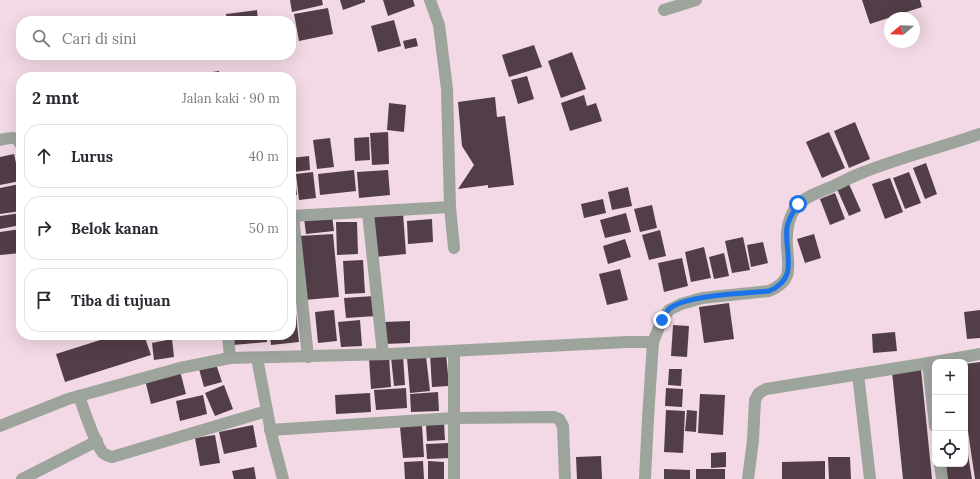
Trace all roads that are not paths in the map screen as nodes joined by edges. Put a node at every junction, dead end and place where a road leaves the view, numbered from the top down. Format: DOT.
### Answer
graph roads {
  1 [pos="430,0"];
  2 [pos="696,0"];
  3 [pos="664,10"];
  4 [pos="980,134"];
  5 [pos="16,138"];
  6 [pos="0,140"];
  7 [pos="450,207"];
  8 [pos="368,212"];
  9 [pos="296,216"];
  10 [pos="454,248"];
  11 [pos="296,251"];
  12 [pos="228,340"];
  13 [pos="653,342"];
  14 [pos="454,351"];
  15 [pos="383,354"];
  16 [pos="980,354"];
  17 [pos="308,357"];
  18 [pos="230,358"];
  19 [pos="258,358"];
  20 [pos="951,359"];
  21 [pos="932,362"];
  22 [pos="858,374"];
  23 [pos="79,396"];
  24 [pos="267,411"];
  25 [pos="454,418"];
  26 [pos="0,426"];
  27 [pos="270,430"];
  28 [pos="97,441"];
  29 [pos="940,467"];
  30 [pos="22,479"];
  31 [pos="283,479"];
  32 [pos="454,479"];
  33 [pos="565,479"];
  34 [pos="645,479"];
  35 [pos="748,479"];
  36 [pos="870,479"];
  37 [pos="942,479"];
  1 -- 7 [label="street"];
  2 -- 3 [label="street"];
  4 -- 13 [label="street"];
  5 -- 6 [label="street"];
  7 -- 8 [label="street"];
  7 -- 10 [label="street"];
  8 -- 9 [label="street"];
  8 -- 15 [label="street"];
  11 -- 17 [label="street"];
  12 -- 18 [label="street"];
  13 -- 14 [label="street"];
  13 -- 34 [label="street"];
  14 -- 15 [label="street"];
  14 -- 25 [label="street"];
  15 -- 17 [label="street"];
  16 -- 20 [label="street"];
  17 -- 19 [label="street"];
  18 -- 19 [label="street"];
  18 -- 23 [label="street"];
  19 -- 24 [label="street"];
  21 -- 22 [label="street"];
  22 -- 35 [label="street"];
  22 -- 36 [label="street"];
  23 -- 26 [label="street"];
  23 -- 28 [label="street"];
  24 -- 27 [label="street"];
  24 -- 28 [label="street"];
  25 -- 27 [label="street"];
  25 -- 32 [label="street"];
  25 -- 33 [label="street"];
  27 -- 31 [label="street"];
  28 -- 30 [label="street"];
  29 -- 37 [label="street"];
}
